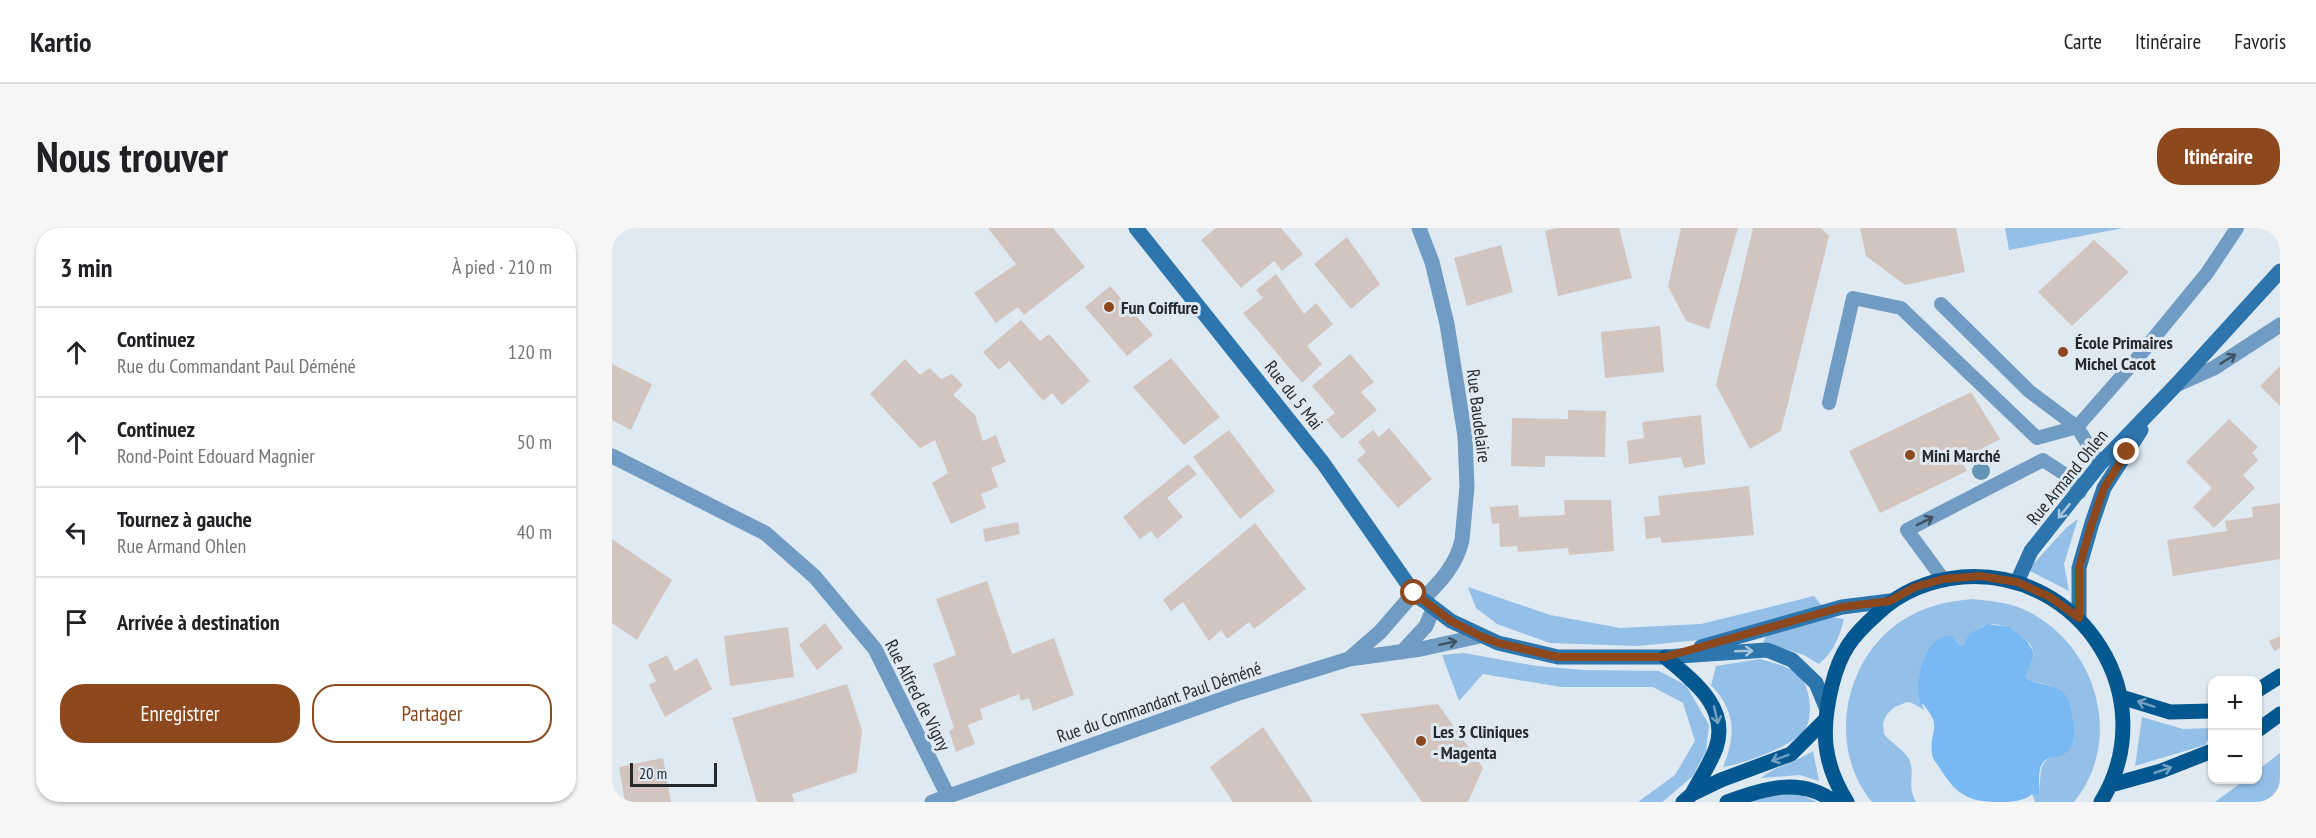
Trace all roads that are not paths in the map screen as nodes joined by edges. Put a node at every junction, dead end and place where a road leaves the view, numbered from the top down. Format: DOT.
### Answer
graph roads {
  1 [pos="1136,228"];
  2 [pos="1419,228"];
  3 [pos="2237,228"];
  4 [pos="2280,271"];
  5 [pos="1941,304"];
  6 [pos="2280,325"];
  7 [pos="2176,385"];
  8 [pos="1829,403"];
  9 [pos="2158,404"];
  10 [pos="2077,428"];
  11 [pos="612,456"];
  12 [pos="2100,464"];
  13 [pos="2080,492"];
  14 [pos="1943,579"];
  15 [pos="2017,582"];
  16 [pos="1423,601"];
  17 [pos="1890,601"];
  18 [pos="2079,618"];
  19 [pos="1480,636"];
  20 [pos="1402,652"];
  21 [pos="1665,657"];
  22 [pos="1349,659"];
  23 [pos="2280,676"];
  24 [pos="2262,687"];
  25 [pos="2121,697"];
  26 [pos="2208,711"];
  27 [pos="1825,714"];
  28 [pos="2280,714"];
  29 [pos="2262,727"];
  30 [pos="2208,753"];
  31 [pos="2111,785"];
  32 [pos="948,796"];
  33 [pos="1688,798"];
  34 [pos="932,802"];
  35 [pos="1727,802"];
  36 [pos="1834,802"];
  37 [pos="1847,802"];
  38 [pos="2101,802"];
  1 -- 16 [label="main road, Rue du 5 Mai"];
  2 -- 16 [label="street, Rue Baudelaire"];
  3 -- 10 [label="lane"];
  4 -- 7 [label="main road, Rue Armand Ohlen"];
  5 -- 10 [label="lane"];
  7 -- 6 [label="street, one-way"];
  7 -- 9 [label="main road, Rue Armand Ohlen"];
  8 -- 10 [label="lane"];
  9 -- 12 [label="main road, Rue Armand Ohlen"];
  9 -- 18 [label="main road, Rue Armand Ohlen"];
  10 -- 12 [label="lane"];
  11 -- 32 [label="street, Rue Alfred de Vigny"];
  12 -- 13 [label="main road, Rue Armand Ohlen"];
  14 -- 13 [label="lane, one-way"];
  13 -- 15 [label="main road, Rue Armand Ohlen, one-way"];
  14 -- 15 [label="main road"];
  14 -- 17 [label="main road"];
  15 -- 18 [label="main road"];
  16 -- 19 [label="main road, Rue du Commandant Paul Déméné"];
  16 -- 20 [label="street"];
  16 -- 22 [label="street"];
  17 -- 21 [label="main road, Rue du Commandant Paul Déméné"];
  17 -- 27 [label="main road"];
  18 -- 25 [label="main road"];
  20 -- 19 [label="street, Rue du Commandant Paul Déméné, one-way"];
  19 -- 21 [label="main road, Rue du Commandant Paul Déméné"];
  20 -- 22 [label="street, Rue du Commandant Paul Déméné"];
  21 -- 27 [label="main road, Rue du Commandant Paul Déméné, one-way"];
  21 -- 33 [label="main road, one-way"];
  22 -- 32 [label="street, Rue du Commandant Paul Déméné"];
  23 -- 24 [label="main road"];
  26 -- 25 [label="main road, one-way"];
  25 -- 31 [label="main road"];
  27 -- 33 [label="main road, one-way"];
  27 -- 37 [label="main road"];
  28 -- 29 [label="main road"];
  31 -- 30 [label="main road, one-way"];
  31 -- 38 [label="main road"];
  32 -- 34 [label="street, Rue du Commandant Paul Déméné"];
  35 -- 36 [label="main road"];
}
